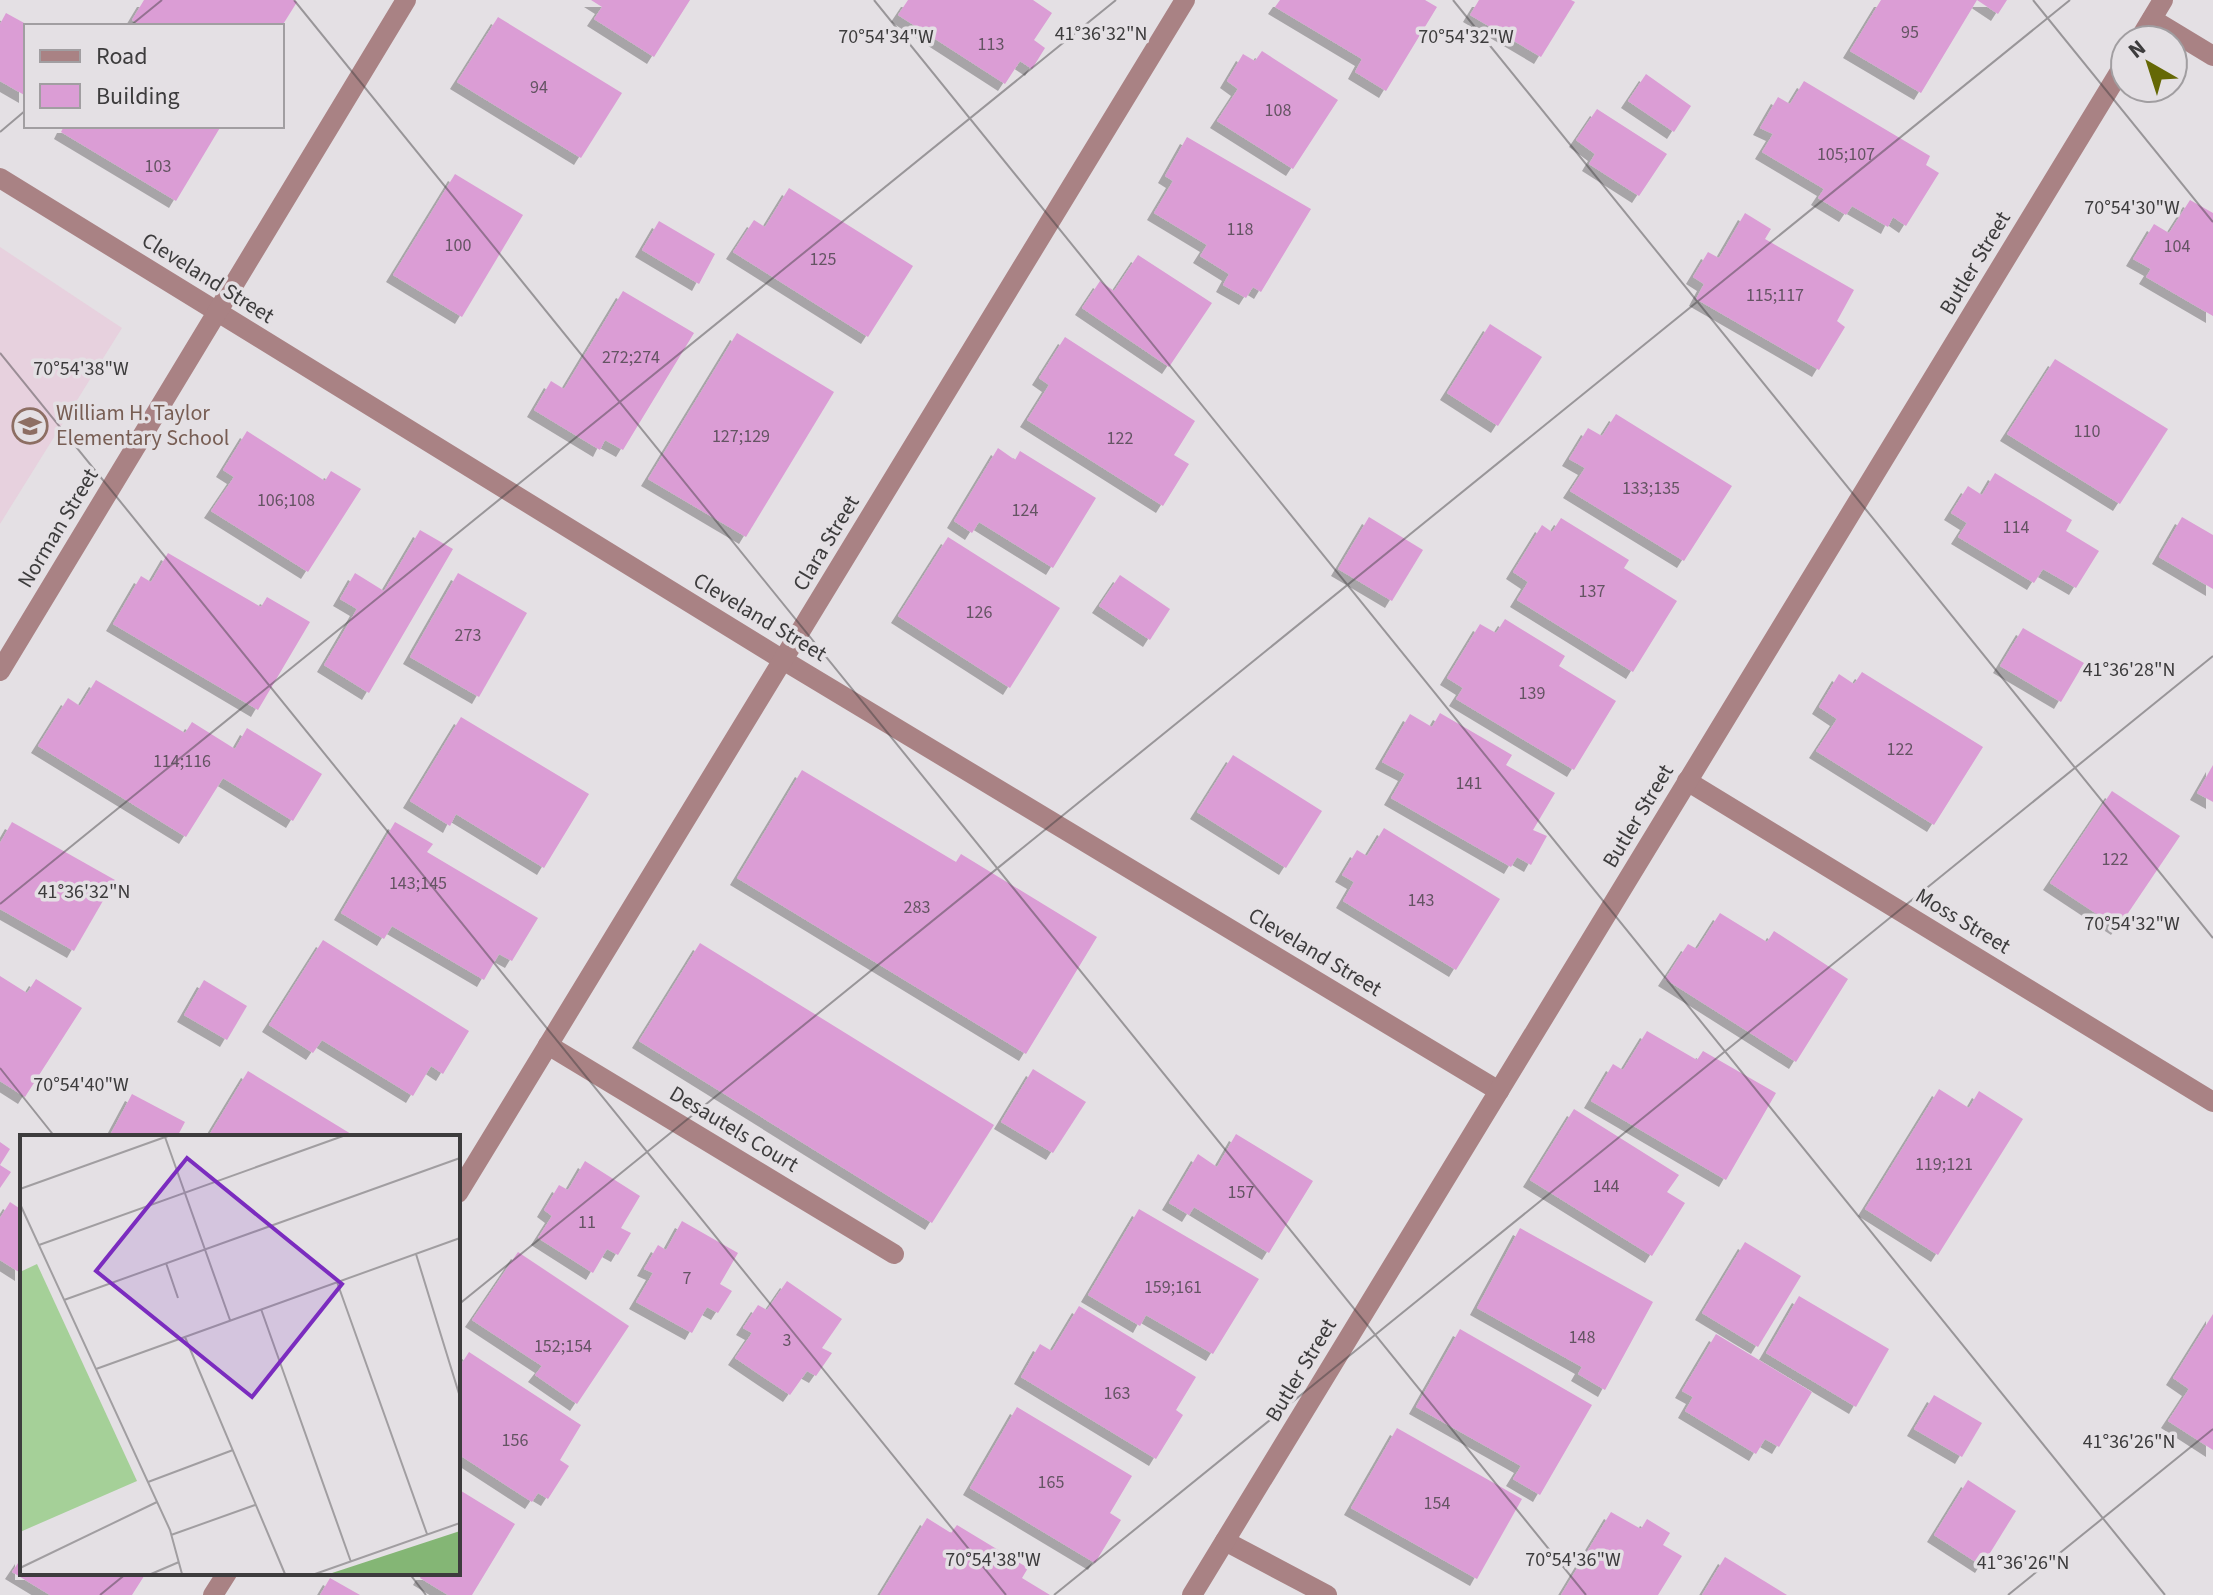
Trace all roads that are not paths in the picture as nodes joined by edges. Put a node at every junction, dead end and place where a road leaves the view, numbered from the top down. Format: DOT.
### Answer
graph roads {
  1 [pos="406,0"];
  2 [pos="1185,0"];
  3 [pos="2163,0"];
  4 [pos="2152,19"];
  5 [pos="2149,24"];
  6 [pos="2213,56"];
  7 [pos="2109,89"];
  8 [pos="0,178"];
  9 [pos="218,312"];
  10 [pos="783,660"];
  11 [pos="0,671"];
  12 [pos="1687,781"];
  13 [pos="548,1045"];
  14 [pos="1499,1091"];
  15 [pos="2213,1102"];
  16 [pos="460,1190"];
  17 [pos="894,1254"];
  18 [pos="1225,1541"];
  19 [pos="226,1575"];
  20 [pos="213,1595"];
  21 [pos="1192,1595"];
  22 [pos="1327,1595"];
  1 -- 9 [label="street, Norman Street"];
  2 -- 10 [label="street, Clara Street"];
  3 -- 4 [label="street"];
  4 -- 5 [label="street"];
  4 -- 6 [label="street"];
  7 -- 12 [label="street, Butler Street"];
  8 -- 9 [label="street, Cleveland Street"];
  9 -- 10 [label="street, Cleveland Street"];
  9 -- 11 [label="street, Norman Street"];
  10 -- 13 [label="street, Clara Street"];
  10 -- 14 [label="street, Cleveland Street"];
  12 -- 14 [label="street, Butler Street"];
  12 -- 15 [label="street, Moss Street"];
  13 -- 16 [label="street, Clara Street"];
  13 -- 17 [label="street, Desautels Court"];
  14 -- 18 [label="street, Butler Street"];
  18 -- 21 [label="street, Butler Street"];
  18 -- 22 [label="street"];
  19 -- 20 [label="street"];
}
